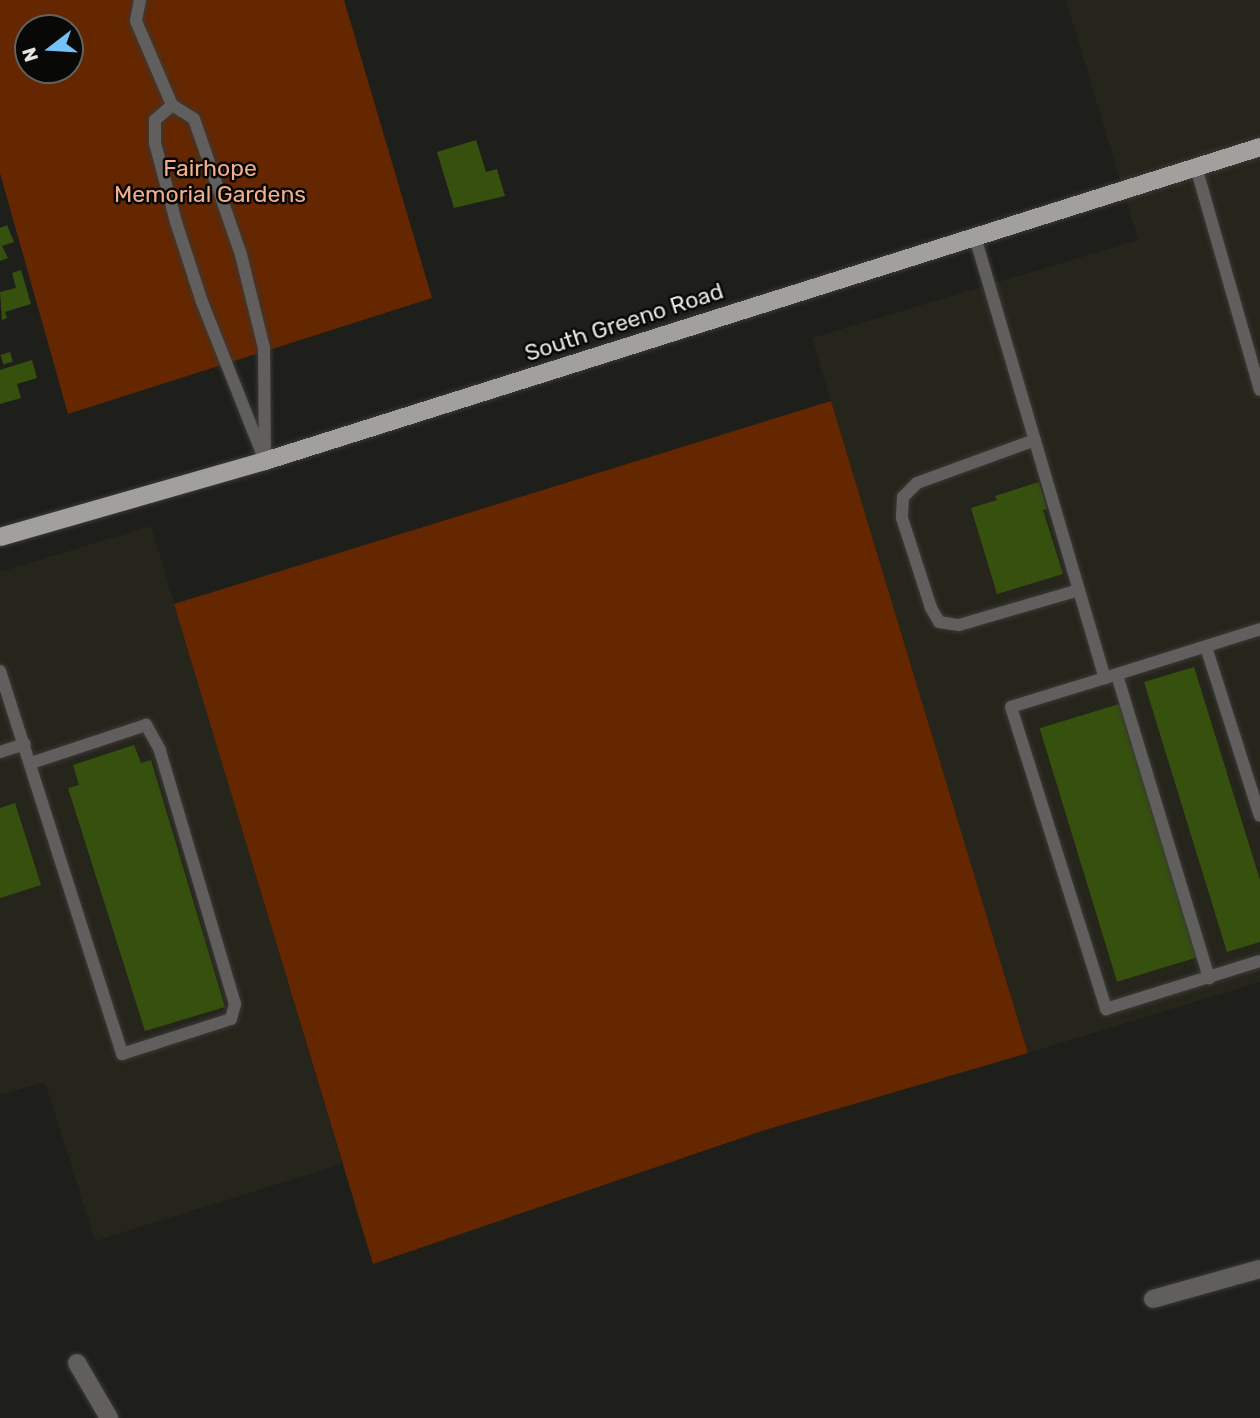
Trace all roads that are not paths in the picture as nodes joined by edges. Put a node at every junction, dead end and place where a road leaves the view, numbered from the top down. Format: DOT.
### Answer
graph roads {
  1 [pos="140,0"];
  2 [pos="172,105"];
  3 [pos="1260,147"];
  4 [pos="1196,167"];
  5 [pos="975,237"];
  6 [pos="1260,390"];
  7 [pos="1035,440"];
  8 [pos="265,461"];
  9 [pos="0,537"];
  10 [pos="1079,590"];
  11 [pos="1260,629"];
  12 [pos="1206,646"];
  13 [pos="0,671"];
  14 [pos="1111,677"];
  15 [pos="24,744"];
  16 [pos="0,752"];
  17 [pos="31,763"];
  18 [pos="1260,816"];
  19 [pos="1260,961"];
  20 [pos="1209,978"];
  21 [pos="1260,1269"];
  22 [pos="1153,1299"];
  23 [pos="77,1363"];
  24 [pos="109,1418"];
  1 -- 2 [label="lane"];
  2 -- 8 [label="lane"];
  2 -- 8 [label="lane"];
  3 -- 4 [label="main road, South Greeno Road"];
  4 -- 5 [label="main road, South Greeno Road"];
  4 -- 6 [label="lane"];
  5 -- 7 [label="lane"];
  5 -- 8 [label="main road, South Greeno Road"];
  7 -- 10 [label="lane"];
  7 -- 10 [label="lane"];
  8 -- 9 [label="main road, South Greeno Road"];
  10 -- 14 [label="lane"];
  11 -- 12 [label="lane"];
  12 -- 14 [label="lane"];
  12 -- 18 [label="lane"];
  13 -- 15 [label="lane"];
  14 -- 20 [label="lane"];
  14 -- 20 [label="lane"];
  15 -- 16 [label="lane"];
  15 -- 17 [label="lane"];
  17 -- 17 [label="lane"];
  19 -- 20 [label="lane"];
  21 -- 22 [label="street"];
  23 -- 24 [label="street"];
}
